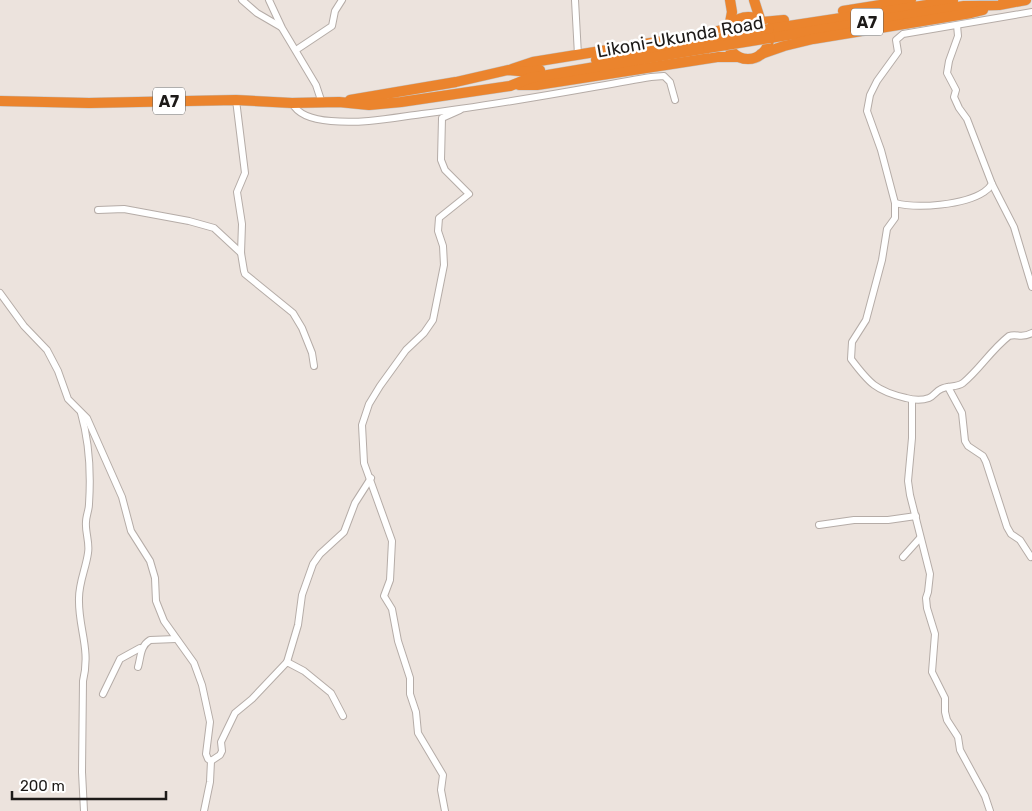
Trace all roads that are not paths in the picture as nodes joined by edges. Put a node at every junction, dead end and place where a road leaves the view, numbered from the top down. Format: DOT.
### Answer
graph roads {
  1 [pos="242,0"];
  2 [pos="269,0"];
  3 [pos="342,0"];
  4 [pos="575,0"];
  5 [pos="730,0"];
  6 [pos="754,0"];
  7 [pos="911,0"];
  8 [pos="1026,0"];
  9 [pos="962,3"];
  10 [pos="998,5"];
  11 [pos="1032,12"];
  12 [pos="761,22"];
  13 [pos="957,25"];
  14 [pos="282,28"];
  15 [pos="729,28"];
  16 [pos="296,50"];
  17 [pos="761,54"];
  18 [pos="578,55"];
  19 [pos="738,57"];
  20 [pos="508,70"];
  21 [pos="530,75"];
  22 [pos="510,86"];
  23 [pos="236,100"];
  24 [pos="675,100"];
  25 [pos="0,101"];
  26 [pos="339,102"];
  27 [pos="292,103"];
  28 [pos="322,103"];
  29 [pos="460,110"];
  30 [pos="992,184"];
  31 [pos="896,203"];
  32 [pos="98,210"];
  33 [pos="241,253"];
  34 [pos="1032,287"];
  35 [pos="0,293"];
  36 [pos="1032,333"];
  37 [pos="314,366"];
  38 [pos="948,387"];
  39 [pos="912,400"];
  40 [pos="80,412"];
  41 [pos="371,478"];
  42 [pos="916,516"];
  43 [pos="819,525"];
  44 [pos="920,538"];
  45 [pos="903,557"];
  46 [pos="1031,557"];
  47 [pos="176,639"];
  48 [pos="142,649"];
  49 [pos="286,662"];
  50 [pos="138,667"];
  51 [pos="103,694"];
  52 [pos="343,716"];
  53 [pos="211,761"];
  54 [pos="84,811"];
  55 [pos="204,811"];
  56 [pos="444,811"];
  57 [pos="990,811"];
  1 -- 14 [label="street"];
  2 -- 14 [label="street"];
  3 -- 16 [label="street"];
  4 -- 18 [label="street"];
  5 -- 15 [label="highway"];
  6 -- 12 [label="highway"];
  7 -- 12 [label="highway"];
  8 -- 10 [label="highway, Likoni-Ukunda Road / A7"];
  9 -- 10 [label="highway, Likoni-Ukunda Road / A7"];
  9 -- 21 [label="highway, Likoni-Ukunda Road / A7, bridge"];
  10 -- 17 [label="highway"];
  11 -- 13 [label="street"];
  12 -- 15 [label="highway"];
  12 -- 17 [label="highway"];
  13 -- 30 [label="street"];
  13 -- 31 [label="street"];
  14 -- 16 [label="street"];
  15 -- 18 [label="highway"];
  15 -- 19 [label="highway"];
  16 -- 28 [label="street"];
  17 -- 19 [label="highway"];
  18 -- 20 [label="highway"];
  19 -- 22 [label="highway"];
  20 -- 21 [label="highway, Likoni-Ukunda Road / A7"];
  20 -- 26 [label="highway, Likoni-Ukunda Road / A7"];
  21 -- 22 [label="highway, Likoni-Ukunda Road / A7"];
  22 -- 26 [label="highway, Likoni-Ukunda Road / A7"];
  23 -- 25 [label="highway, Likoni-Ukunda Road / A7"];
  23 -- 27 [label="highway, Likoni-Ukunda Road / A7"];
  23 -- 33 [label="street"];
  24 -- 29 [label="street"];
  26 -- 28 [label="highway, Likoni-Ukunda Road / A7"];
  27 -- 28 [label="highway, Likoni-Ukunda Road / A7"];
  27 -- 29 [label="street"];
  29 -- 41 [label="street"];
  30 -- 31 [label="street"];
  30 -- 34 [label="street"];
  31 -- 39 [label="street"];
  32 -- 33 [label="street"];
  33 -- 37 [label="street"];
  35 -- 40 [label="street"];
  36 -- 38 [label="street"];
  38 -- 39 [label="street"];
  38 -- 46 [label="street"];
  39 -- 42 [label="street"];
  40 -- 47 [label="street"];
  40 -- 54 [label="street"];
  41 -- 49 [label="street"];
  41 -- 56 [label="street"];
  42 -- 43 [label="street"];
  42 -- 44 [label="street"];
  44 -- 45 [label="street"];
  44 -- 57 [label="street"];
  47 -- 48 [label="street"];
  47 -- 53 [label="street"];
  48 -- 50 [label="street"];
  48 -- 51 [label="street"];
  49 -- 52 [label="street"];
  49 -- 53 [label="street"];
  53 -- 55 [label="street"];
}
